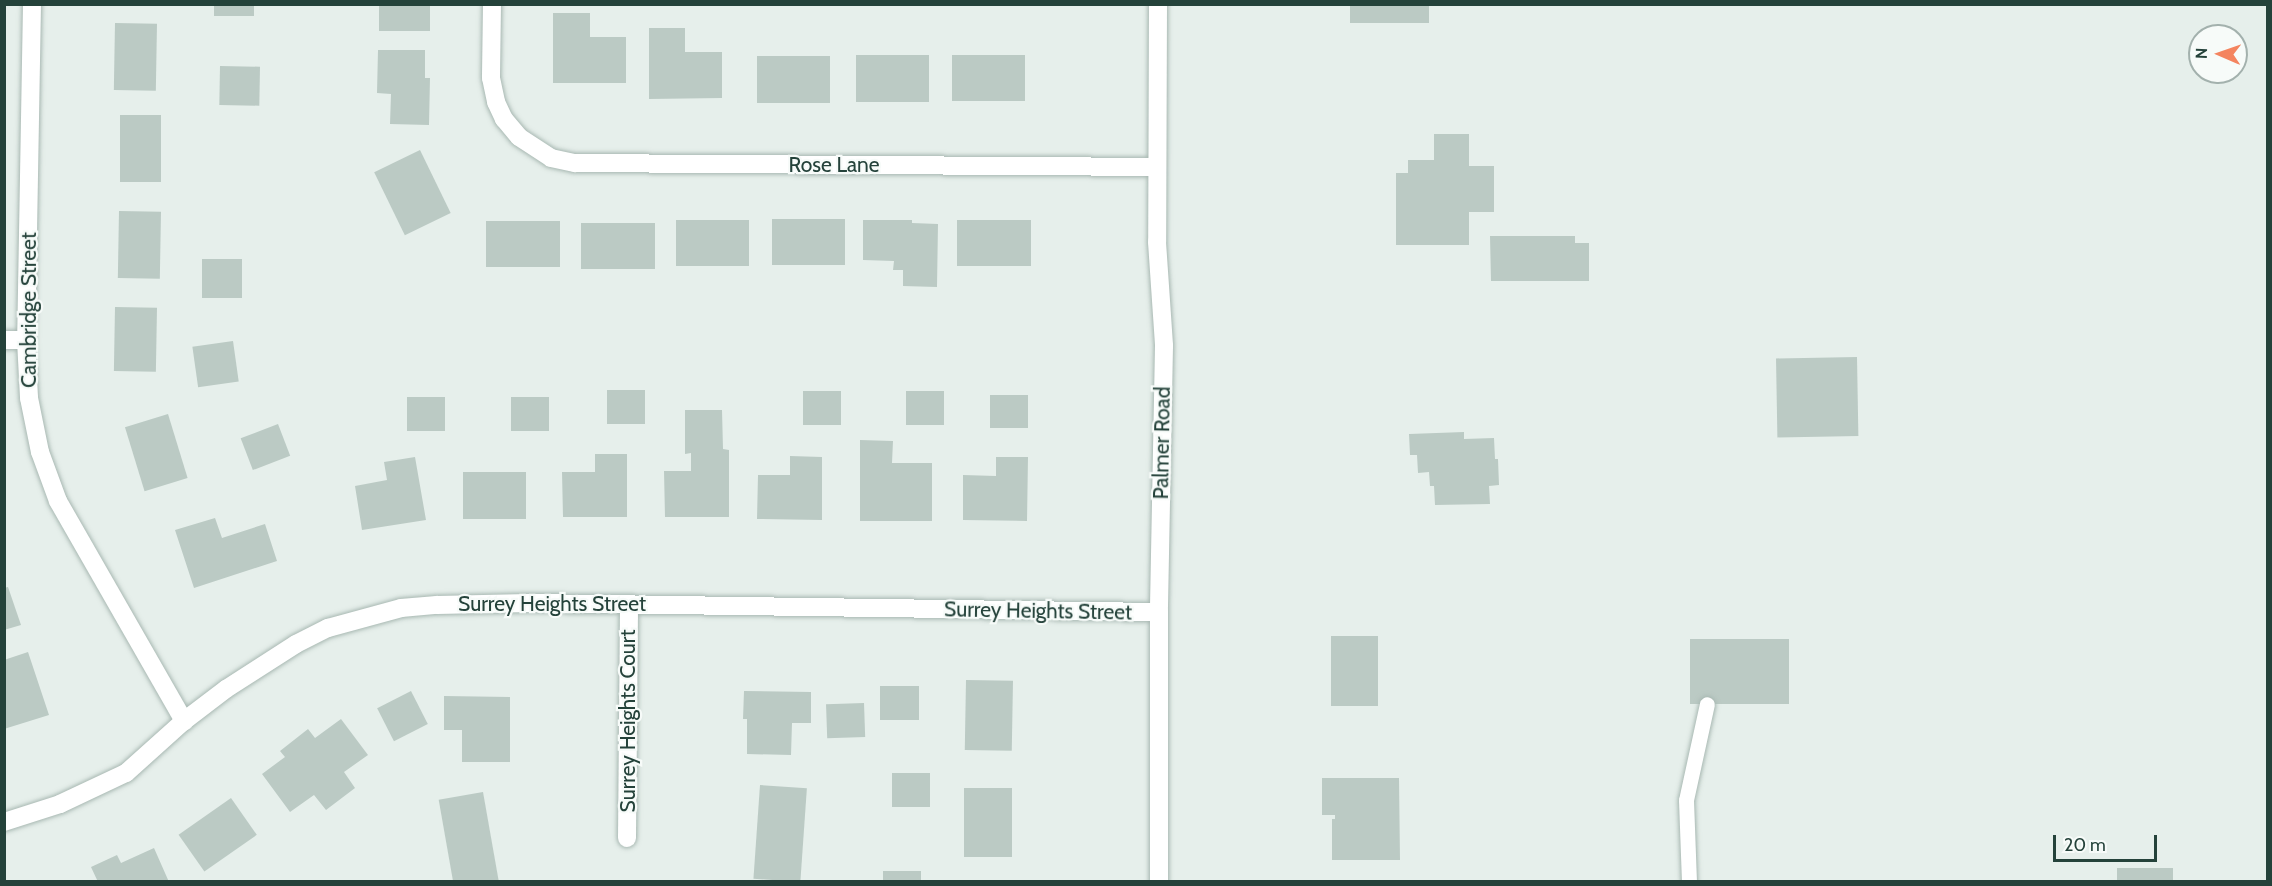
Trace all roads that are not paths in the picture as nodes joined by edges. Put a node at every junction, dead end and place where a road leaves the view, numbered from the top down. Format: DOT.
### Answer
graph roads {
  1 [pos="32,4"];
  2 [pos="492,4"];
  3 [pos="1158,4"];
  4 [pos="1157,167"];
  5 [pos="4,340"];
  6 [pos="26,340"];
  7 [pos="629,604"];
  8 [pos="1159,612"];
  9 [pos="1707,704"];
  10 [pos="184,722"];
  11 [pos="4,822"];
  12 [pos="627,837"];
  13 [pos="1159,882"];
  14 [pos="1689,882"];
  1 -- 6 [label="street, Cambridge Street"];
  2 -- 4 [label="street, Rose Lane"];
  3 -- 4 [label="street, Palmer Road"];
  4 -- 8 [label="street, Palmer Road"];
  5 -- 6 [label="street"];
  6 -- 10 [label="street, Cambridge Street"];
  7 -- 8 [label="street, Surrey Heights Street"];
  7 -- 10 [label="street, Surrey Heights Street"];
  7 -- 12 [label="street, Surrey Heights Court"];
  8 -- 13 [label="street, Palmer Road"];
  9 -- 14 [label="lane"];
  10 -- 11 [label="street, Surrey Heights Street"];
}
